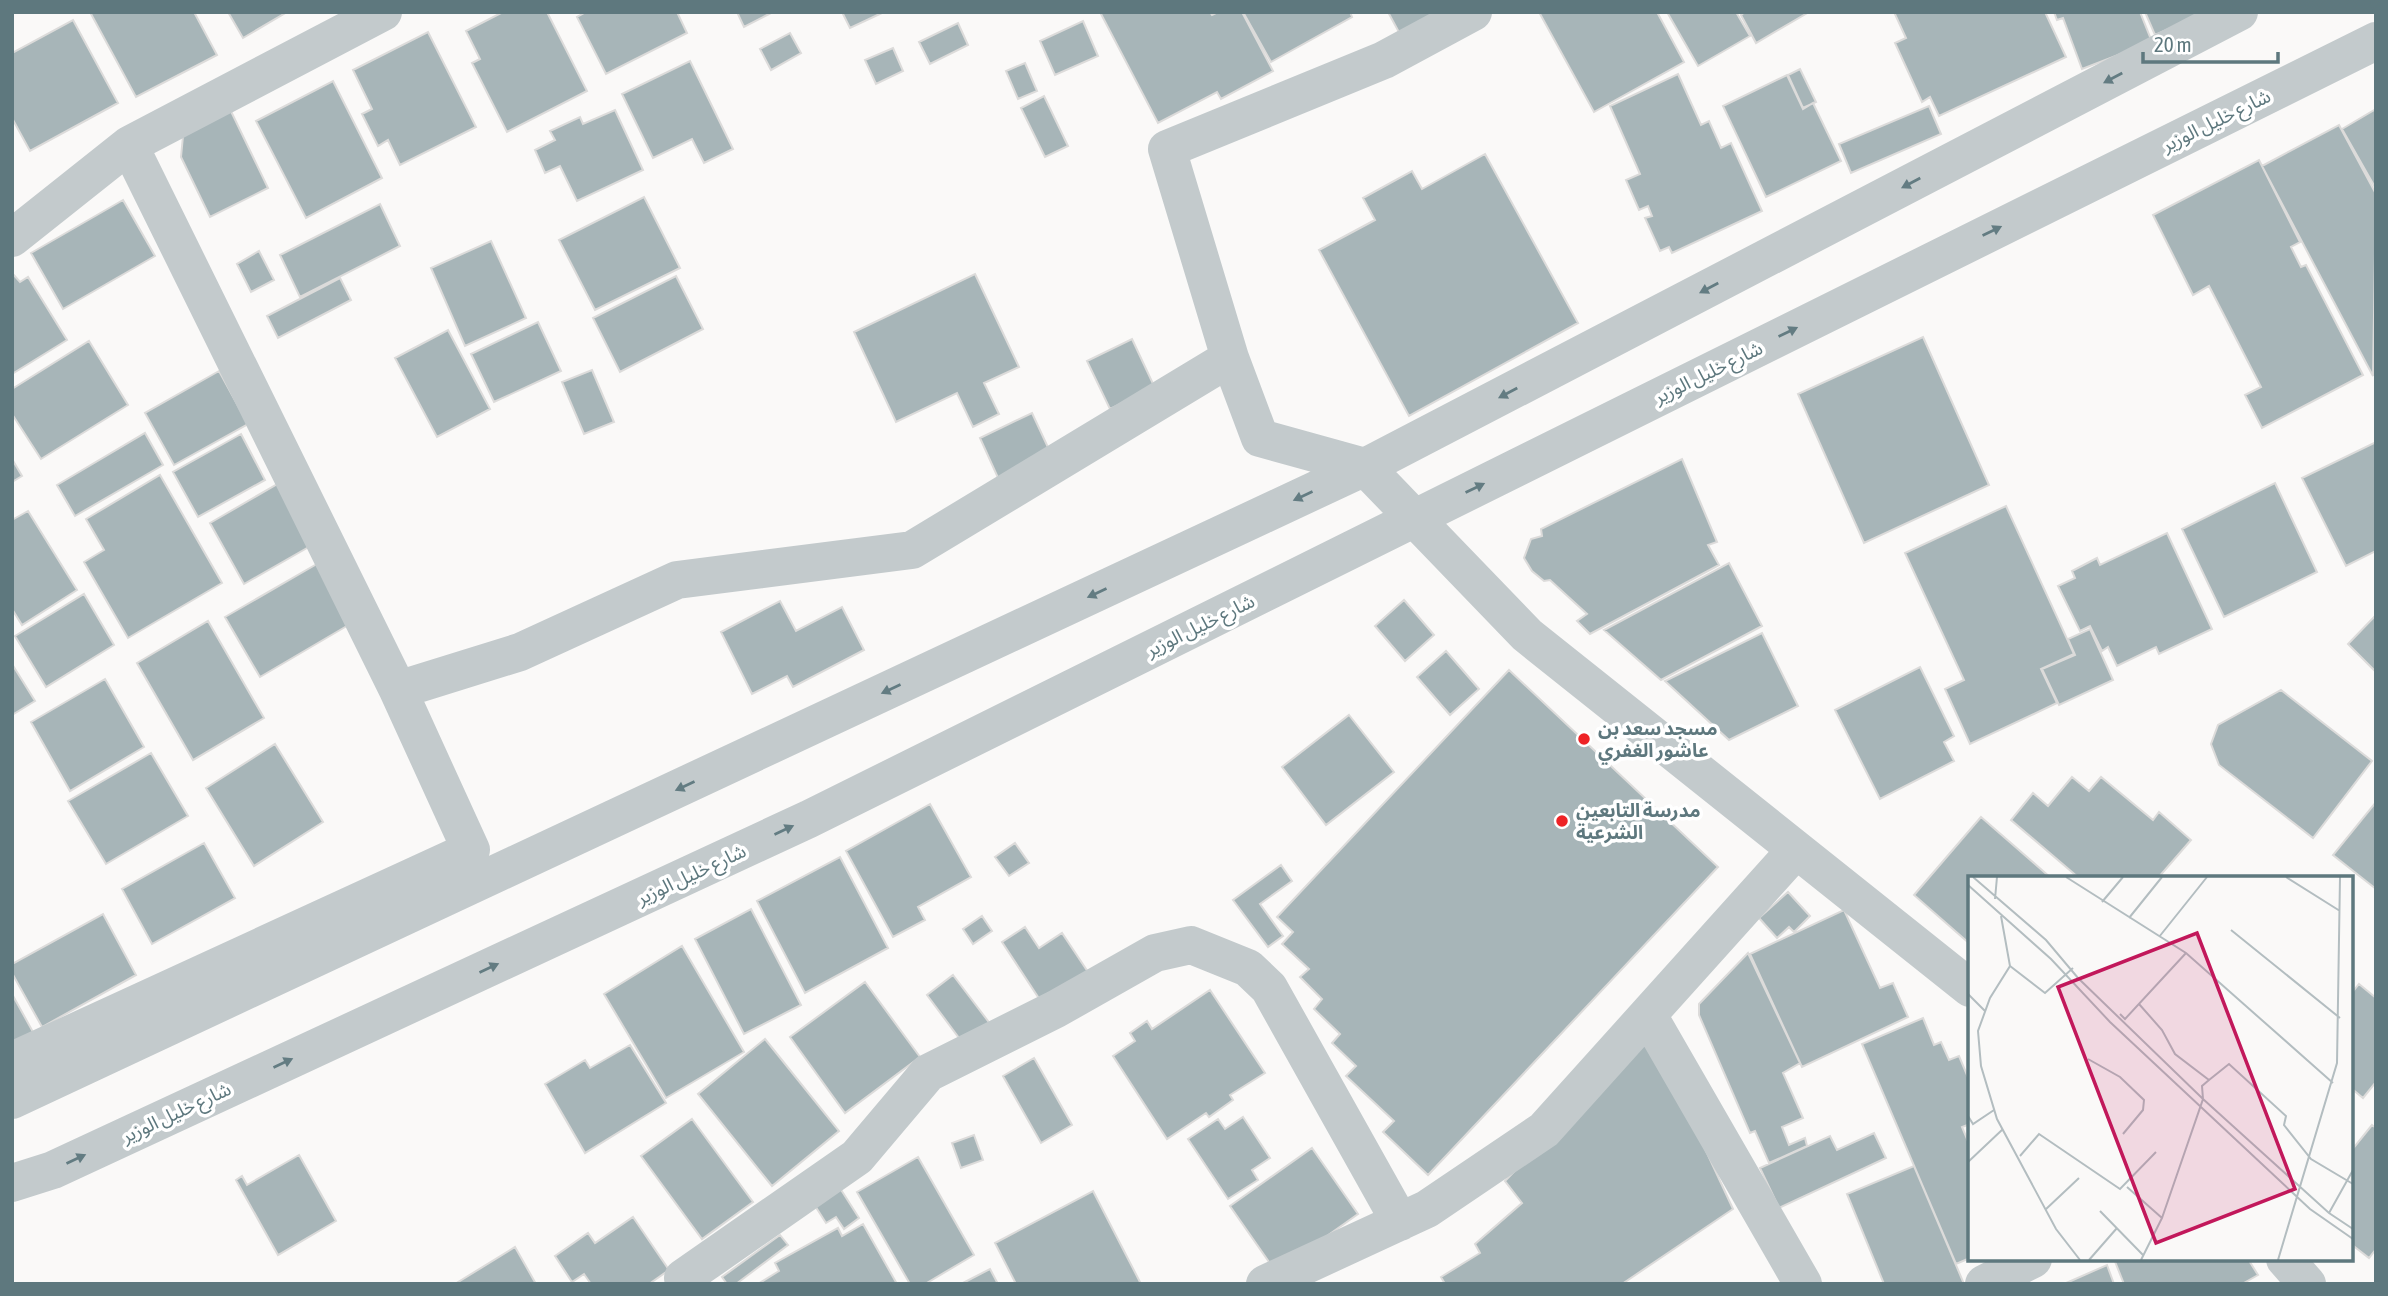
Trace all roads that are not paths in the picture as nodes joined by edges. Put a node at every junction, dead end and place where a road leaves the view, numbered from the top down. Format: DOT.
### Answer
graph roads {
  1 [pos="383,12"];
  2 [pos="1474,12"];
  3 [pos="2239,12"];
  4 [pos="2376,41"];
  5 [pos="129,145"];
  6 [pos="12,238"];
  7 [pos="1230,358"];
  8 [pos="1365,467"];
  9 [pos="1414,518"];
  10 [pos="398,690"];
  11 [pos="1796,851"];
  12 [pos="1968,986"];
  13 [pos="1648,1015"];
  14 [pos="12,1061"];
  15 [pos="12,1100"];
  16 [pos="12,1182"];
  17 [pos="1400,1222"];
  18 [pos="2029,1261"];
  19 [pos="2286,1261"];
  20 [pos="681,1273"];
  21 [pos="1265,1284"];
  22 [pos="1802,1284"];
  23 [pos="1984,1284"];
  24 [pos="2307,1284"];
  1 -- 5 [label="street"];
  2 -- 7 [label="street"];
  3 -- 8 [label="street, one-way"];
  9 -- 4 [label="street, شارع خليل الوزير, one-way"];
  5 -- 6 [label="street"];
  5 -- 10 [label="street"];
  7 -- 8 [label="street"];
  7 -- 10 [label="street"];
  8 -- 9 [label="street"];
  8 -- 15 [label="street, one-way"];
  9 -- 11 [label="street"];
  16 -- 9 [label="street, شارع خليل الوزير, one-way"];
  10 -- 14 [label="street"];
  11 -- 12 [label="street"];
  11 -- 13 [label="street"];
  13 -- 17 [label="street"];
  13 -- 22 [label="street"];
  17 -- 20 [label="street"];
  17 -- 21 [label="street"];
  18 -- 23 [label="street"];
  19 -- 24 [label="street"];
}
